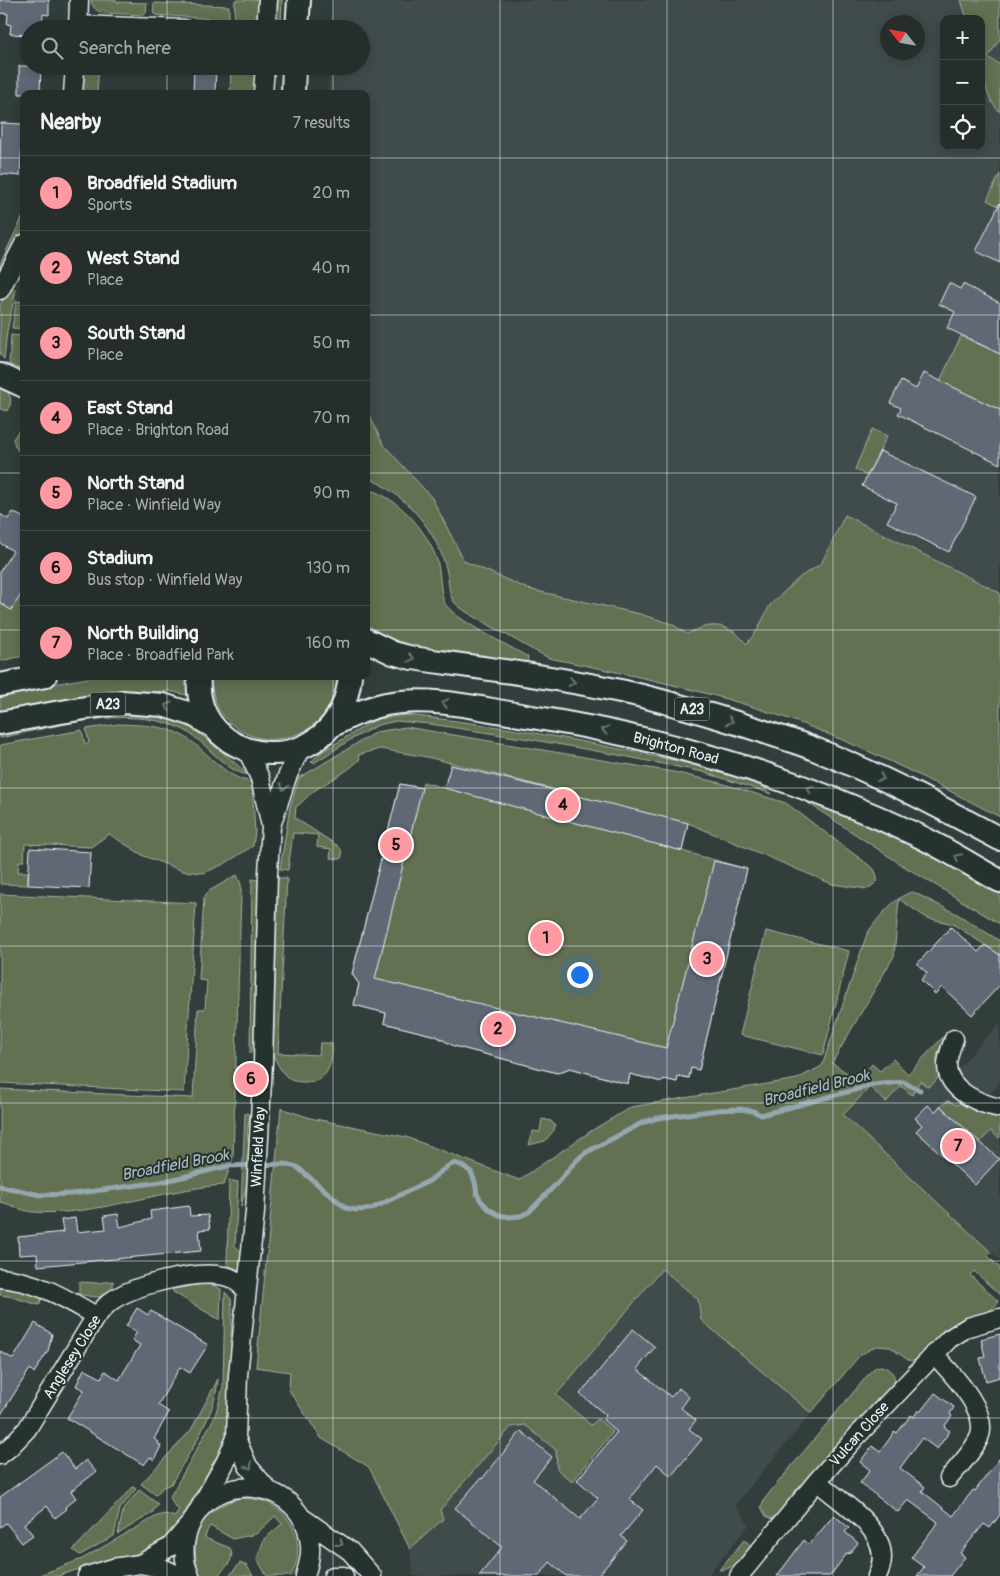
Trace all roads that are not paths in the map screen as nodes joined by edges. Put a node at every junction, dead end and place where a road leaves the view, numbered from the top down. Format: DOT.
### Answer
graph roads {
  1 [pos="78,0"];
  2 [pos="268,0"];
  3 [pos="299,0"];
  4 [pos="78,20"];
  5 [pos="267,20"];
  6 [pos="298,20"];
  7 [pos="74,75"];
  8 [pos="264,75"];
  9 [pos="294,75"];
  10 [pos="73,90"];
  11 [pos="263,90"];
  12 [pos="293,90"];
  13 [pos="20,252"];
  14 [pos="0,290"];
  15 [pos="0,375"];
  16 [pos="20,384"];
  17 [pos="370,642"];
  18 [pos="22,680"];
  19 [pos="199,680"];
  20 [pos="350,680"];
  21 [pos="0,684"];
  22 [pos="0,723"];
  23 [pos="333,725"];
  24 [pos="212,726"];
  25 [pos="300,749"];
  26 [pos="247,750"];
  27 [pos="271,826"];
  28 [pos="1000,839"];
  29 [pos="1000,881"];
  30 [pos="954,1039"];
  31 [pos="1000,1108"];
  32 [pos="0,1278"];
  33 [pos="246,1290"];
  34 [pos="96,1316"];
  35 [pos="1000,1318"];
  36 [pos="934,1354"];
  37 [pos="236,1438"];
  38 [pos="0,1455"];
  39 [pos="949,1478"];
  40 [pos="817,1481"];
  41 [pos="269,1491"];
  42 [pos="195,1516"];
  43 [pos="301,1518"];
  44 [pos="140,1564"];
  45 [pos="87,1576"];
  46 [pos="179,1576"];
  47 [pos="190,1576"];
  48 [pos="305,1576"];
  49 [pos="333,1576"];
  50 [pos="344,1576"];
  51 [pos="372,1576"];
  52 [pos="739,1576"];
  53 [pos="877,1576"];
  1 -- 4 [label="street"];
  2 -- 5 [label="street"];
  3 -- 6 [label="main road"];
  7 -- 10 [label="street"];
  8 -- 11 [label="street"];
  9 -- 12 [label="main road"];
  13 -- 14 [label="street"];
  15 -- 16 [label="main road"];
  17 -- 28 [label="main road, A23, one-way"];
  18 -- 21 [label="main road"];
  19 -- 24 [label="main road"];
  20 -- 23 [label="main road"];
  24 -- 22 [label="main road, A23, one-way"];
  23 -- 25 [label="main road"];
  29 -- 23 [label="main road, Brighton Road, one-way"];
  24 -- 26 [label="main road"];
  25 -- 26 [label="main road"];
  25 -- 27 [label="street, Winfield Way, one-way"];
  26 -- 27 [label="street, Winfield Way"];
  27 -- 33 [label="street, Winfield Way"];
  30 -- 31 [label="street"];
  32 -- 34 [label="street"];
  33 -- 34 [label="street, Anglesey Close"];
  33 -- 37 [label="street, Winfield Way"];
  34 -- 38 [label="street, Anglesey Close"];
  35 -- 36 [label="street, Vulcan Close"];
  36 -- 39 [label="street"];
  36 -- 40 [label="street, Vulcan Close"];
  37 -- 41 [label="street, Winfield Way, one-way"];
  37 -- 42 [label="street, Winfield Way"];
  40 -- 52 [label="street, Vulcan Close"];
  40 -- 53 [label="street"];
  41 -- 42 [label="street"];
  41 -- 43 [label="street"];
  42 -- 44 [label="street"];
  42 -- 47 [label="street"];
  43 -- 48 [label="street"];
  43 -- 51 [label="street, one-way"];
  44 -- 45 [label="street"];
  44 -- 46 [label="street"];
  49 -- 50 [label="street"];
}
